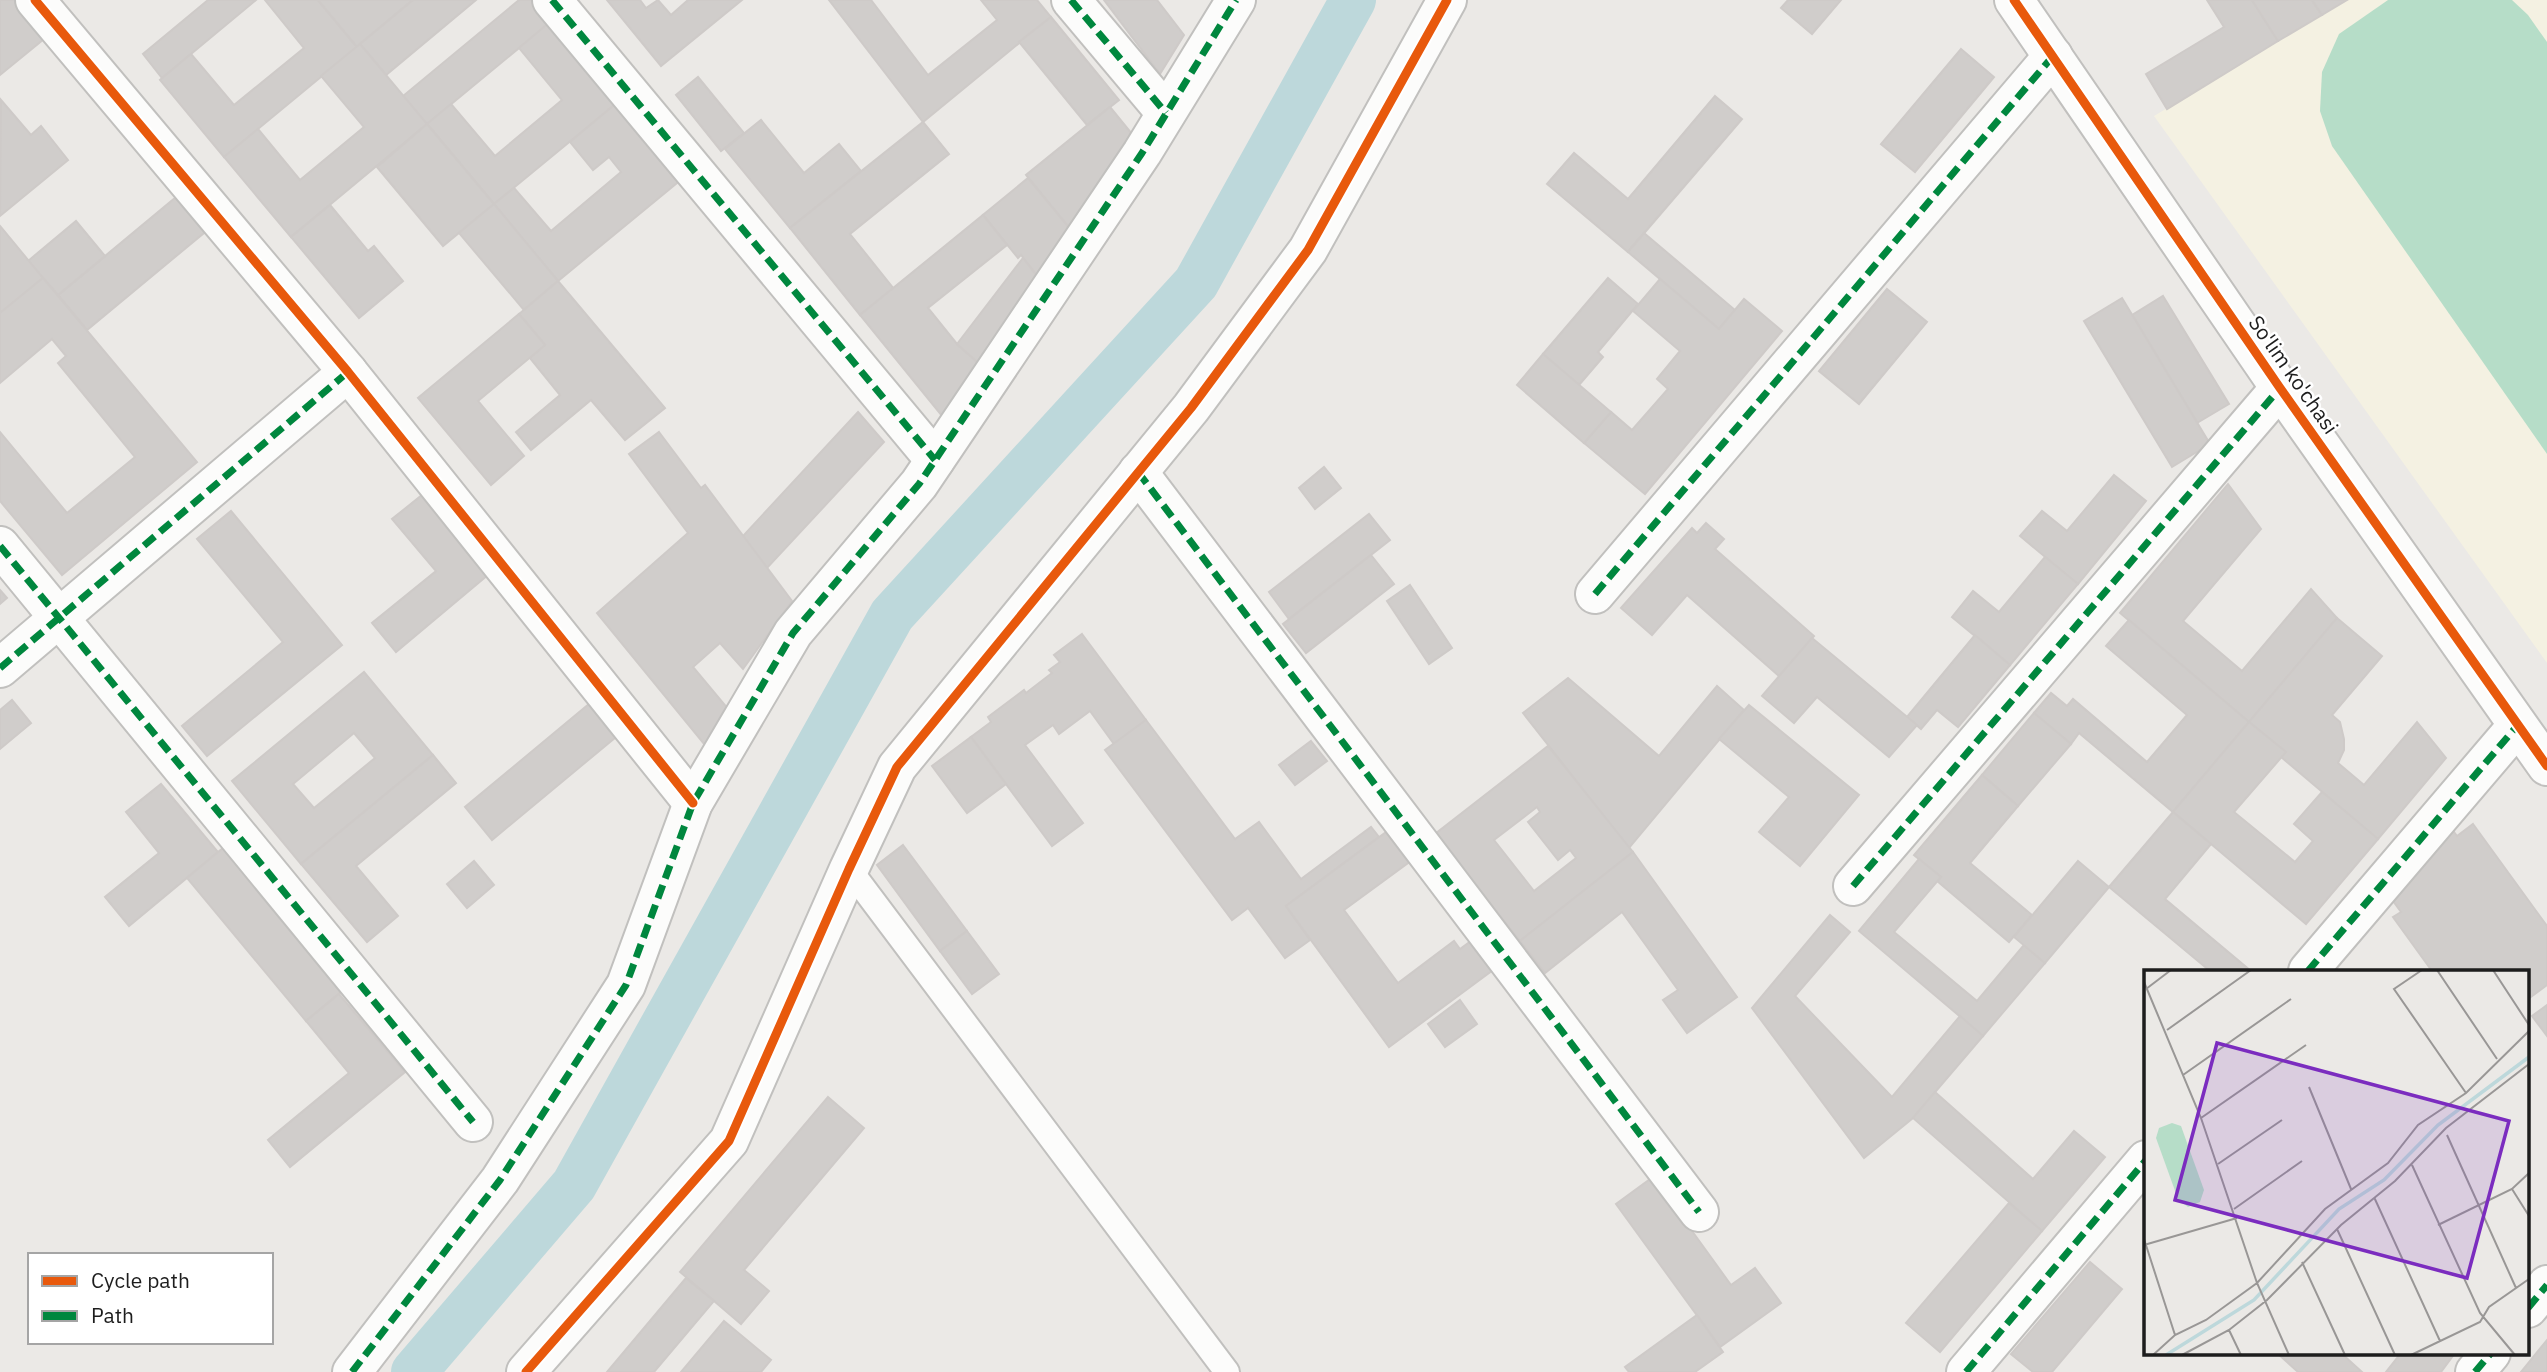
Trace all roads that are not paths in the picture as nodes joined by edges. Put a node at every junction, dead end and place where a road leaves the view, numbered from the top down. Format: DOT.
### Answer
graph roads {
  1 [pos="35,0"];
  2 [pos="552,0"];
  3 [pos="1071,0"];
  4 [pos="1236,0"];
  5 [pos="1447,0"];
  6 [pos="2014,0"];
  7 [pos="2053,56"];
  8 [pos="1166,113"];
  9 [pos="348,372"];
  10 [pos="2280,388"];
  11 [pos="935,460"];
  12 [pos="1138,472"];
  13 [pos="0,546"];
  14 [pos="1595,594"];
  15 [pos="58,617"];
  16 [pos="0,668"];
  17 [pos="2517,726"];
  18 [pos="2547,766"];
  19 [pos="693,803"];
  20 [pos="849,869"];
  21 [pos="1853,886"];
  22 [pos="2309,970"];
  23 [pos="472,1122"];
  24 [pos="2144,1162"];
  25 [pos="1699,1212"];
  26 [pos="2547,1285"];
  27 [pos="2530,1306"];
  28 [pos="2490,1354"];
  29 [pos="352,1372"];
  30 [pos="526,1372"];
  31 [pos="1227,1372"];
  32 [pos="1966,1372"];
  33 [pos="2475,1372"];
  1 -- 9 [label="street"];
  2 -- 11 [label="street"];
  3 -- 8 [label="street"];
  4 -- 8 [label="street"];
  5 -- 12 [label="street"];
  6 -- 7 [label="street, So'lim ko'chasi"];
  7 -- 10 [label="street, So'lim ko'chasi"];
  7 -- 14 [label="street"];
  8 -- 11 [label="street"];
  9 -- 15 [label="street"];
  9 -- 19 [label="street"];
  10 -- 17 [label="street, So'lim ko'chasi"];
  10 -- 21 [label="street"];
  11 -- 19 [label="street"];
  12 -- 20 [label="street"];
  12 -- 25 [label="street"];
  13 -- 15 [label="street"];
  15 -- 16 [label="street"];
  15 -- 23 [label="street"];
  17 -- 18 [label="street, So'lim ko'chasi"];
  17 -- 22 [label="street"];
  19 -- 29 [label="street"];
  20 -- 30 [label="street"];
  20 -- 31 [label="lane"];
  24 -- 32 [label="street"];
  26 -- 27 [label="street"];
  28 -- 33 [label="street"];
}
